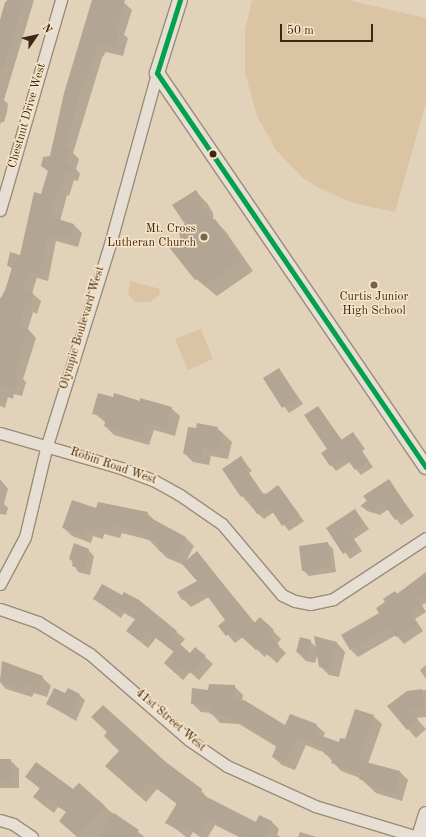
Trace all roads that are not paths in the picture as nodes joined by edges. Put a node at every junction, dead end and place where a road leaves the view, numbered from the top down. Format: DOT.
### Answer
graph roads {
  1 [pos="61,0"];
  2 [pos="180,0"];
  3 [pos="157,73"];
  4 [pos="0,210"];
  5 [pos="0,433"];
  6 [pos="47,445"];
  7 [pos="426,467"];
  8 [pos="426,538"];
  9 [pos="0,584"];
  10 [pos="0,610"];
  11 [pos="426,814"];
  12 [pos="0,820"];
  13 [pos="32,837"];
  14 [pos="418,837"];
  1 -- 4 [label="street, Chestnut Drive West"];
  2 -- 3 [label="street, Olympic Boulevard West"];
  3 -- 6 [label="street, Olympic Boulevard West"];
  3 -- 7 [label="street"];
  5 -- 6 [label="street, Robin Road West"];
  6 -- 8 [label="street, Robin Road West"];
  6 -- 9 [label="street, Olympic Boulevard West"];
  10 -- 14 [label="street, 41st Street West"];
  11 -- 14 [label="street"];
  12 -- 13 [label="street"];
}
